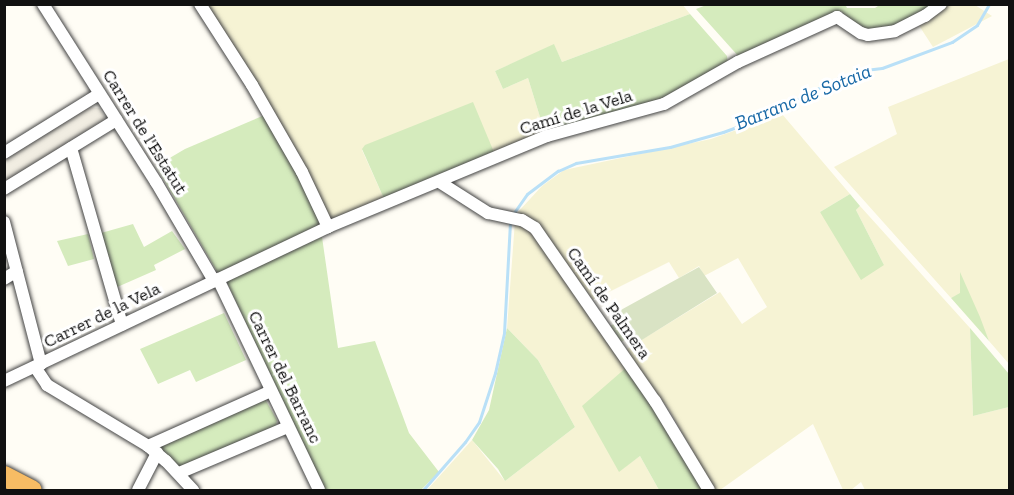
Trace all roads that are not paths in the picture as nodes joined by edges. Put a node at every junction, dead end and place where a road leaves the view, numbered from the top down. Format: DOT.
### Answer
graph roads {
  1 [pos="43,4"];
  2 [pos="200,4"];
  3 [pos="941,4"];
  4 [pos="99,94"];
  5 [pos="116,120"];
  6 [pos="70,148"];
  7 [pos="4,153"];
  8 [pos="441,183"];
  9 [pos="4,189"];
  10 [pos="4,222"];
  11 [pos="328,227"];
  12 [pos="17,271"];
  13 [pos="4,279"];
  14 [pos="216,280"];
  15 [pos="122,324"];
  16 [pos="38,365"];
  17 [pos="4,381"];
  18 [pos="271,391"];
  19 [pos="288,427"];
  20 [pos="153,450"];
  21 [pos="179,473"];
  22 [pos="4,476"];
  23 [pos="32,490"];
  24 [pos="138,490"];
  25 [pos="193,490"];
  26 [pos="319,490"];
  27 [pos="709,490"];
  1 -- 4 [label="street, Carrer de l'Estatut"];
  2 -- 11 [label="street"];
  3 -- 8 [label="street, Camí de la Vela"];
  4 -- 5 [label="street, Carrer de l'Estatut"];
  4 -- 7 [label="street"];
  5 -- 6 [label="street"];
  5 -- 14 [label="street, Carrer de l'Estatut"];
  6 -- 9 [label="street"];
  6 -- 15 [label="street"];
  8 -- 11 [label="street, Camí de la Vela"];
  8 -- 27 [label="street, Camí de Palmera"];
  10 -- 12 [label="street"];
  11 -- 14 [label="street, Camí de la Vela"];
  12 -- 13 [label="street"];
  12 -- 16 [label="street"];
  14 -- 15 [label="street, Carrer de la Vela"];
  14 -- 18 [label="street, Carrer del Barranc"];
  15 -- 16 [label="street, Carrer de la Vela"];
  16 -- 17 [label="street, Carrer de la Vela"];
  16 -- 20 [label="street"];
  18 -- 19 [label="street, Carrer del Barranc"];
  18 -- 20 [label="street"];
  19 -- 21 [label="street"];
  19 -- 26 [label="street, Carrer del Barranc"];
  20 -- 21 [label="street"];
  20 -- 24 [label="street"];
  21 -- 25 [label="street"];
  22 -- 23 [label="highway"];
}
